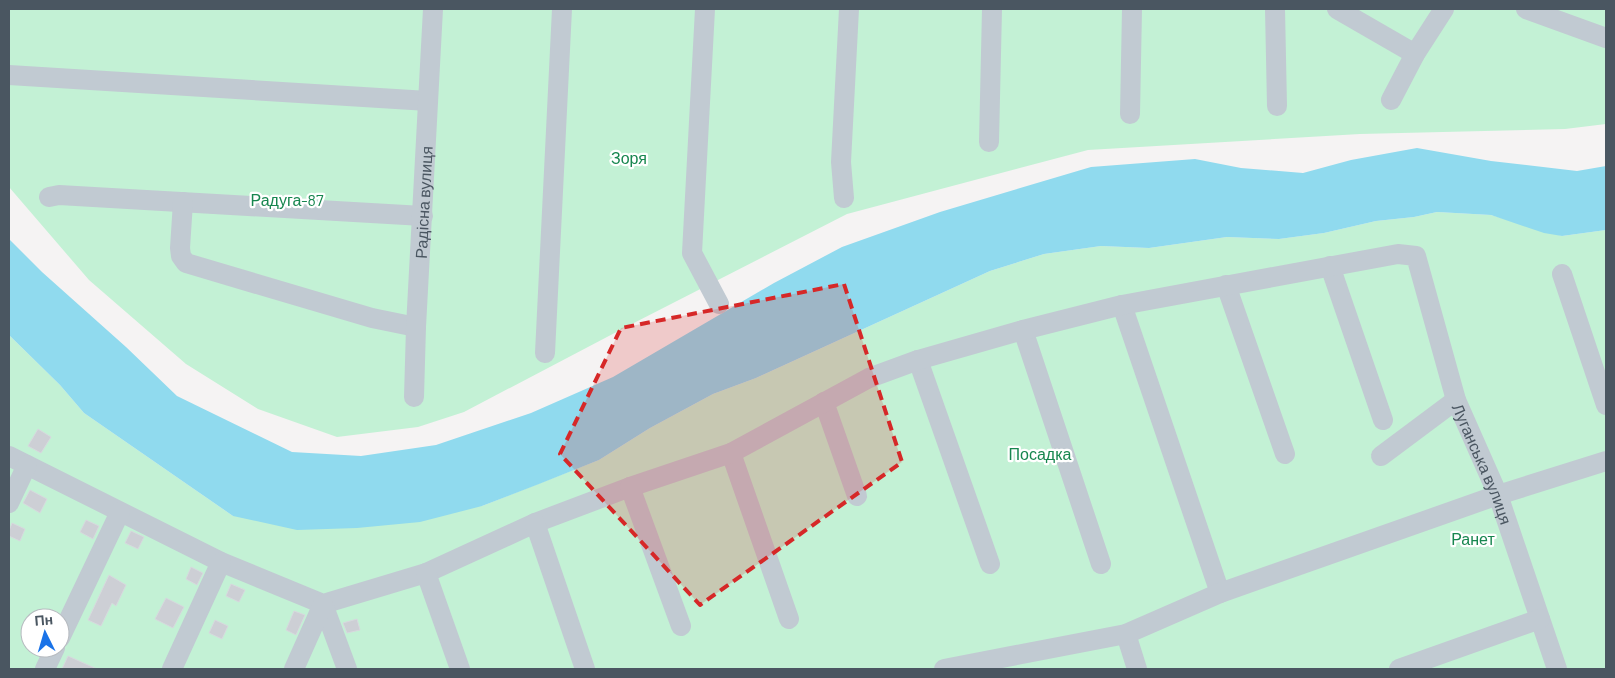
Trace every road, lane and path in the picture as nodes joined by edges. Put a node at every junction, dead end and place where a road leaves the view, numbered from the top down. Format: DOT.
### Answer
graph roads {
  1 [pos="433,9"];
  2 [pos="562,9"];
  3 [pos="705,9"];
  4 [pos="849,9"];
  5 [pos="992,9"];
  6 [pos="1132,9"];
  7 [pos="1275,9"];
  8 [pos="1337,9"];
  9 [pos="1444,9"];
  10 [pos="1526,9"];
  11 [pos="1606,38"];
  12 [pos="1415,54"];
  13 [pos="9,75"];
  14 [pos="1391,100"];
  15 [pos="428,101"];
  16 [pos="1277,106"];
  17 [pos="1130,114"];
  18 [pos="989,142"];
  19 [pos="49,197"];
  20 [pos="844,198"];
  21 [pos="183,202"];
  22 [pos="422,216"];
  23 [pos="1330,266"];
  24 [pos="1562,274"];
  25 [pos="1226,285"];
  26 [pos="719,304"];
  27 [pos="1122,305"];
  28 [pos="416,327"];
  29 [pos="1023,330"];
  30 [pos="545,353"];
  31 [pos="918,360"];
  32 [pos="414,397"];
  33 [pos="1456,400"];
  34 [pos="824,402"];
  35 [pos="1606,405"];
  36 [pos="1383,420"];
  37 [pos="731,453"];
  38 [pos="1285,454"];
  39 [pos="9,456"];
  40 [pos="1381,456"];
  41 [pos="1606,461"];
  42 [pos="27,465"];
  43 [pos="630,487"];
  44 [pos="1498,495"];
  45 [pos="856,496"];
  46 [pos="9,503"];
  47 [pos="120,512"];
  48 [pos="535,523"];
  49 [pos="221,562"];
  50 [pos="990,564"];
  51 [pos="1101,564"];
  52 [pos="426,573"];
  53 [pos="1220,592"];
  54 [pos="323,604"];
  55 [pos="70,617"];
  56 [pos="789,619"];
  57 [pos="1540,619"];
  58 [pos="681,626"];
  59 [pos="1126,634"];
  60 [pos="172,669"];
  61 [pos="294,669"];
  62 [pos="346,669"];
  63 [pos="460,669"];
  64 [pos="585,669"];
  65 [pos="944,669"];
  66 [pos="1136,669"];
  67 [pos="1399,669"];
  68 [pos="1557,669"];
  1 -- 15 [label="street, Радісна вулиця"];
  2 -- 30 [label="street"];
  3 -- 26 [label="street"];
  4 -- 20 [label="street"];
  5 -- 18 [label="street"];
  6 -- 17 [label="street"];
  7 -- 16 [label="street"];
  8 -- 12 [label="street"];
  9 -- 12 [label="street"];
  10 -- 11 [label="street"];
  12 -- 14 [label="street"];
  13 -- 15 [label="street"];
  15 -- 22 [label="street, Радісна вулиця"];
  19 -- 21 [label="street"];
  21 -- 22 [label="street"];
  21 -- 28 [label="street"];
  22 -- 28 [label="street, Радісна вулиця"];
  23 -- 25 [label="street"];
  23 -- 33 [label="street, Луганська вулиця"];
  23 -- 36 [label="street"];
  24 -- 35 [label="street"];
  25 -- 27 [label="street"];
  25 -- 38 [label="street"];
  27 -- 29 [label="street"];
  27 -- 53 [label="street"];
  28 -- 32 [label="street, Радісна вулиця"];
  29 -- 31 [label="street"];
  29 -- 51 [label="street"];
  31 -- 34 [label="street"];
  31 -- 50 [label="street"];
  33 -- 40 [label="street"];
  33 -- 44 [label="street, Луганська вулиця"];
  34 -- 37 [label="street"];
  34 -- 45 [label="street"];
  37 -- 43 [label="street"];
  37 -- 56 [label="street"];
  39 -- 42 [label="street"];
  41 -- 44 [label="street"];
  42 -- 46 [label="street"];
  42 -- 47 [label="street"];
  43 -- 48 [label="street"];
  43 -- 58 [label="street"];
  44 -- 53 [label="street"];
  44 -- 57 [label="street, Луганська вулиця"];
  47 -- 49 [label="street"];
  47 -- 55 [label="street"];
  48 -- 52 [label="street"];
  48 -- 64 [label="street"];
  49 -- 54 [label="street"];
  49 -- 60 [label="street"];
  52 -- 54 [label="street"];
  52 -- 63 [label="street"];
  53 -- 59 [label="street"];
  54 -- 61 [label="street"];
  54 -- 62 [label="street"];
  57 -- 67 [label="street"];
  57 -- 68 [label="street, Луганська вулиця"];
  59 -- 65 [label="street"];
  59 -- 66 [label="street"];
}
